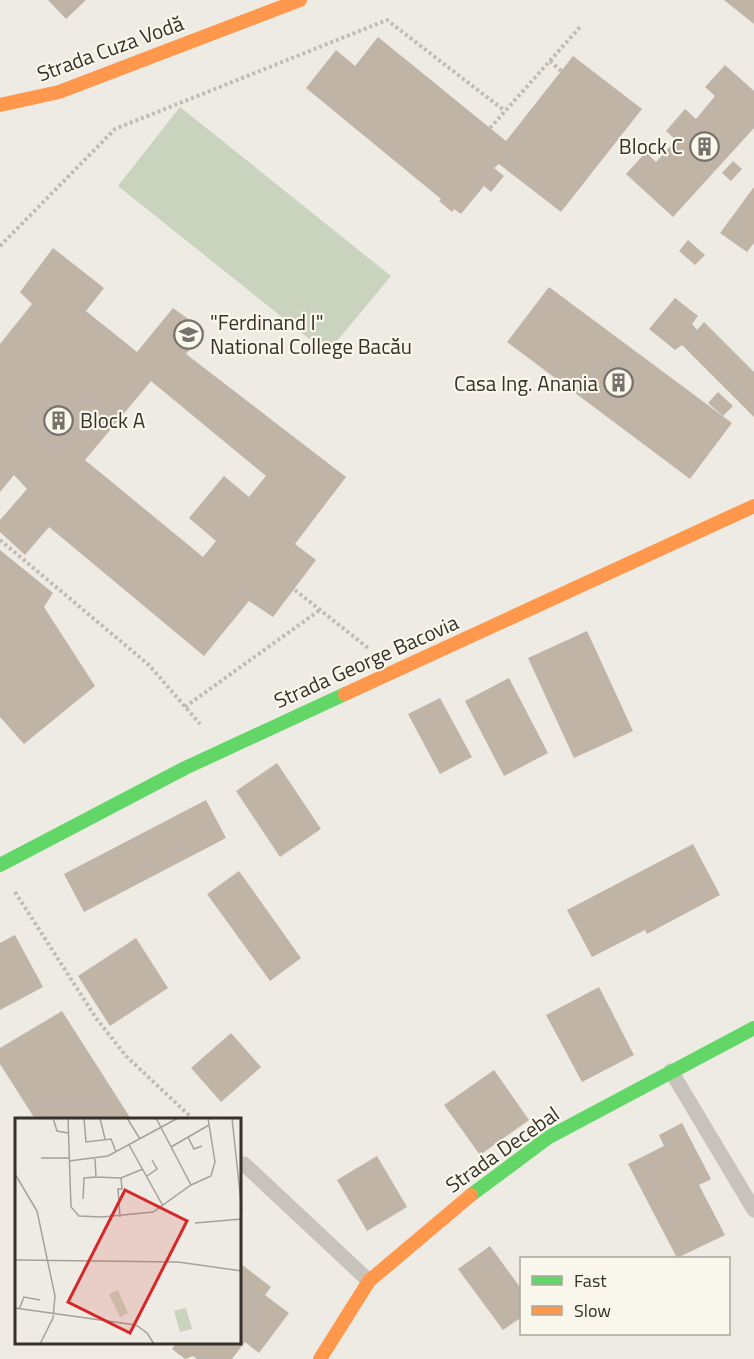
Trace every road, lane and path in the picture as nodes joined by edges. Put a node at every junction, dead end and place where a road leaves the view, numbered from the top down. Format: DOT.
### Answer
graph roads {
  1 [pos="300,0"];
  2 [pos="580,27"];
  3 [pos="550,61"];
  4 [pos="561,71"];
  5 [pos="0,105"];
  6 [pos="506,111"];
  7 [pos="490,128"];
  8 [pos="0,246"];
  9 [pos="754,506"];
  10 [pos="0,540"];
  11 [pos="294,590"];
  12 [pos="320,610"];
  13 [pos="368,648"];
  14 [pos="185,707"];
  15 [pos="201,724"];
  16 [pos="0,865"];
  17 [pos="13,889"];
  18 [pos="754,1028"];
  19 [pos="670,1071"];
  20 [pos="192,1118"];
  21 [pos="244,1164"];
  22 [pos="754,1210"];
  23 [pos="369,1281"];
  24 [pos="320,1359"];
  1 -- 5 [label="street, Strada Cuza Vodă"];
  2 -- 3 [label="path"];
  3 -- 4 [label="path"];
  3 -- 6 [label="path"];
  6 -- 7 [label="path"];
  6 -- 8 [label="path"];
  9 -- 16 [label="street, Strada George Bacovia"];
  10 -- 14 [label="path"];
  11 -- 12 [label="path"];
  12 -- 13 [label="path"];
  12 -- 14 [label="path"];
  14 -- 15 [label="path"];
  17 -- 20 [label="path"];
  18 -- 19 [label="street, Strada Decebal"];
  19 -- 22 [label="lane"];
  19 -- 23 [label="street, Strada Decebal"];
  21 -- 23 [label="lane"];
  23 -- 24 [label="street, Strada Decebal"];
}
